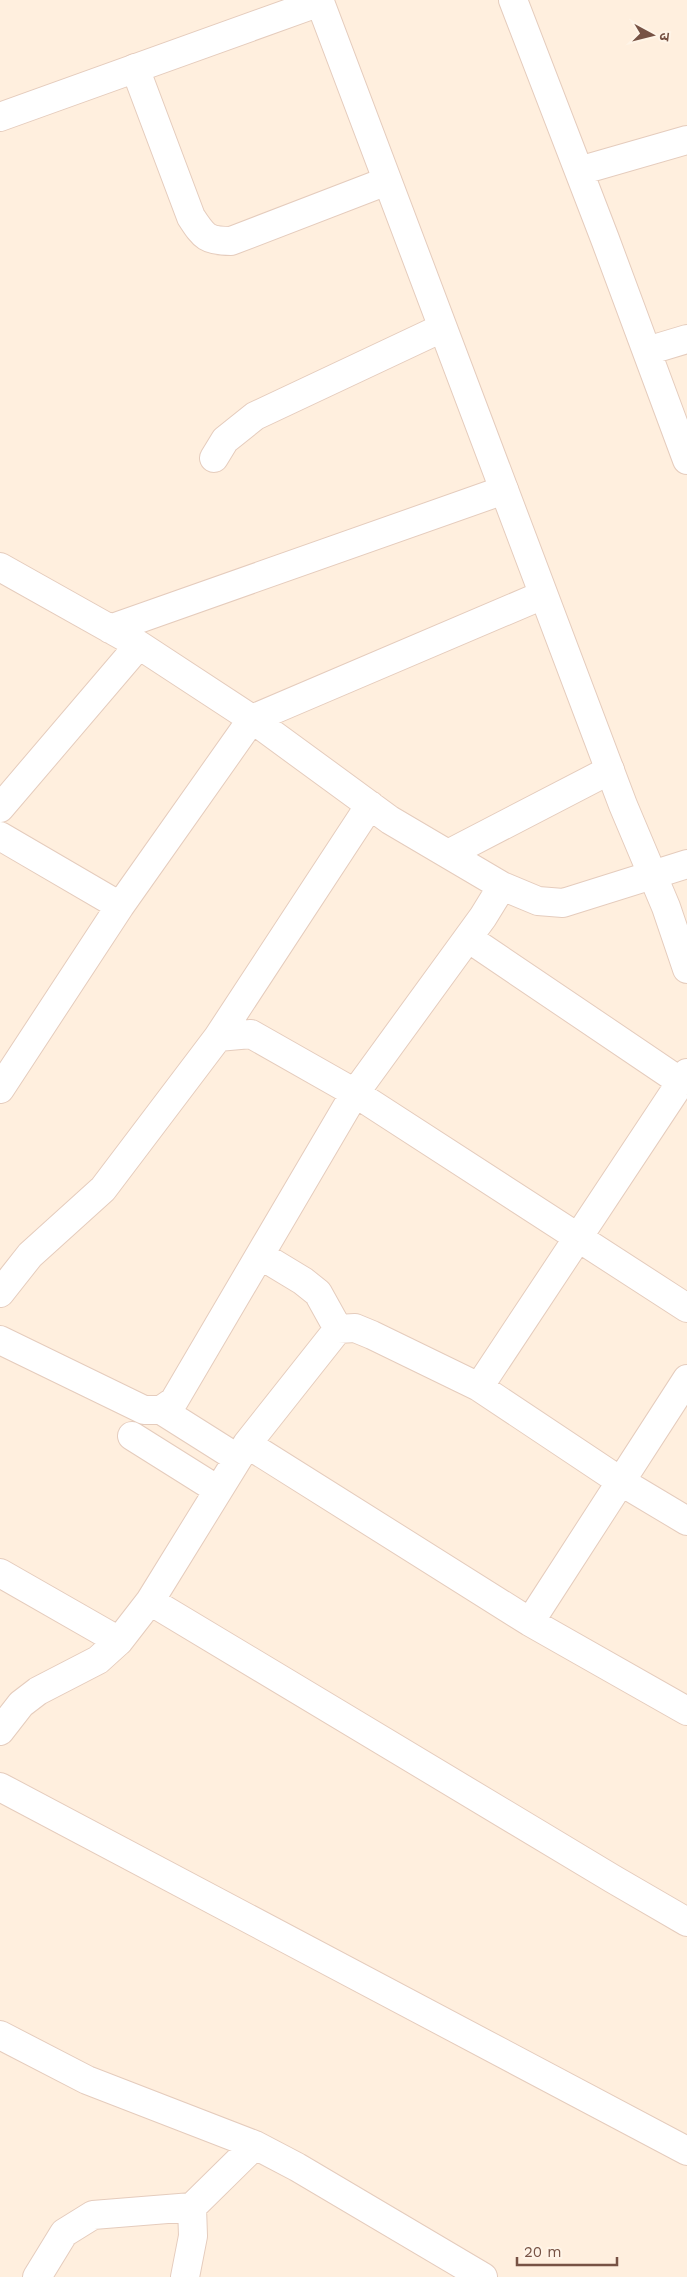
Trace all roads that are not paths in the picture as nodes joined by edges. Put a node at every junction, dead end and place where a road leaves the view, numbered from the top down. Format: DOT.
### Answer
graph roads {
  1 [pos="513,0"];
  2 [pos="323,1"];
  3 [pos="135,68"];
  4 [pos="0,117"];
  5 [pos="687,140"];
  6 [pos="579,171"];
  7 [pos="387,181"];
  8 [pos="442,328"];
  9 [pos="687,339"];
  10 [pos="646,351"];
  11 [pos="214,458"];
  12 [pos="687,460"];
  13 [pos="504,490"];
  14 [pos="0,567"];
  15 [pos="543,595"];
  16 [pos="110,629"];
  17 [pos="139,645"];
  18 [pos="252,719"];
  19 [pos="610,770"];
  20 [pos="370,805"];
  21 [pos="0,808"];
  22 [pos="0,836"];
  23 [pos="448,854"];
  24 [pos="687,864"];
  25 [pos="652,874"];
  26 [pos="502,886"];
  27 [pos="120,906"];
  28 [pos="468,938"];
  29 [pos="687,969"];
  30 [pos="218,1037"];
  31 [pos="684,1078"];
  32 [pos="0,1089"];
  33 [pos="354,1093"];
  34 [pos="577,1236"];
  35 [pos="260,1255"];
  36 [pos="0,1293"];
  37 [pos="687,1308"];
  38 [pos="338,1329"];
  39 [pos="0,1340"];
  40 [pos="687,1379"];
  41 [pos="479,1386"];
  42 [pos="161,1410"];
  43 [pos="132,1436"];
  44 [pos="242,1451"];
  45 [pos="620,1481"];
  46 [pos="218,1490"];
  47 [pos="687,1521"];
  48 [pos="0,1573"];
  49 [pos="150,1601"];
  50 [pos="530,1622"];
  51 [pos="119,1641"];
  52 [pos="687,1712"];
  53 [pos="0,1731"];
  54 [pos="0,1787"];
  55 [pos="687,1922"];
  56 [pos="0,2035"];
  57 [pos="255,2145"];
  58 [pos="687,2151"];
  59 [pos="192,2207"];
  60 [pos="37,2277"];
  61 [pos="185,2277"];
  62 [pos="483,2277"];
  1 -- 6 [label="street"];
  2 -- 3 [label="street"];
  2 -- 7 [label="street"];
  3 -- 4 [label="street"];
  3 -- 7 [label="street"];
  5 -- 6 [label="street"];
  6 -- 10 [label="street"];
  7 -- 8 [label="street"];
  8 -- 11 [label="street"];
  8 -- 13 [label="street"];
  9 -- 10 [label="street"];
  10 -- 12 [label="street"];
  13 -- 15 [label="street"];
  13 -- 16 [label="street"];
  14 -- 16 [label="street"];
  15 -- 18 [label="street"];
  15 -- 19 [label="street"];
  16 -- 17 [label="street"];
  17 -- 18 [label="street"];
  17 -- 21 [label="street"];
  18 -- 20 [label="street"];
  18 -- 27 [label="street"];
  19 -- 23 [label="street"];
  19 -- 25 [label="street"];
  20 -- 23 [label="street"];
  20 -- 30 [label="street"];
  22 -- 27 [label="street"];
  23 -- 26 [label="street"];
  24 -- 25 [label="street"];
  25 -- 26 [label="street"];
  25 -- 29 [label="street"];
  26 -- 28 [label="street"];
  27 -- 32 [label="street"];
  28 -- 31 [label="street"];
  28 -- 33 [label="street"];
  30 -- 33 [label="street"];
  30 -- 36 [label="street"];
  31 -- 34 [label="street"];
  33 -- 34 [label="street"];
  33 -- 35 [label="street"];
  34 -- 37 [label="street"];
  34 -- 41 [label="street"];
  35 -- 38 [label="street"];
  35 -- 42 [label="street"];
  38 -- 41 [label="street"];
  38 -- 44 [label="street"];
  39 -- 42 [label="street"];
  40 -- 45 [label="street"];
  41 -- 45 [label="street"];
  42 -- 44 [label="street"];
  43 -- 46 [label="street"];
  44 -- 46 [label="street"];
  44 -- 50 [label="street"];
  45 -- 47 [label="street"];
  45 -- 50 [label="street"];
  46 -- 49 [label="street"];
  48 -- 51 [label="street"];
  49 -- 51 [label="street"];
  49 -- 55 [label="street"];
  50 -- 52 [label="street"];
  51 -- 53 [label="street"];
  54 -- 58 [label="street"];
  56 -- 57 [label="street"];
  57 -- 59 [label="street"];
  57 -- 62 [label="street"];
  59 -- 60 [label="street"];
  59 -- 61 [label="street"];
}
